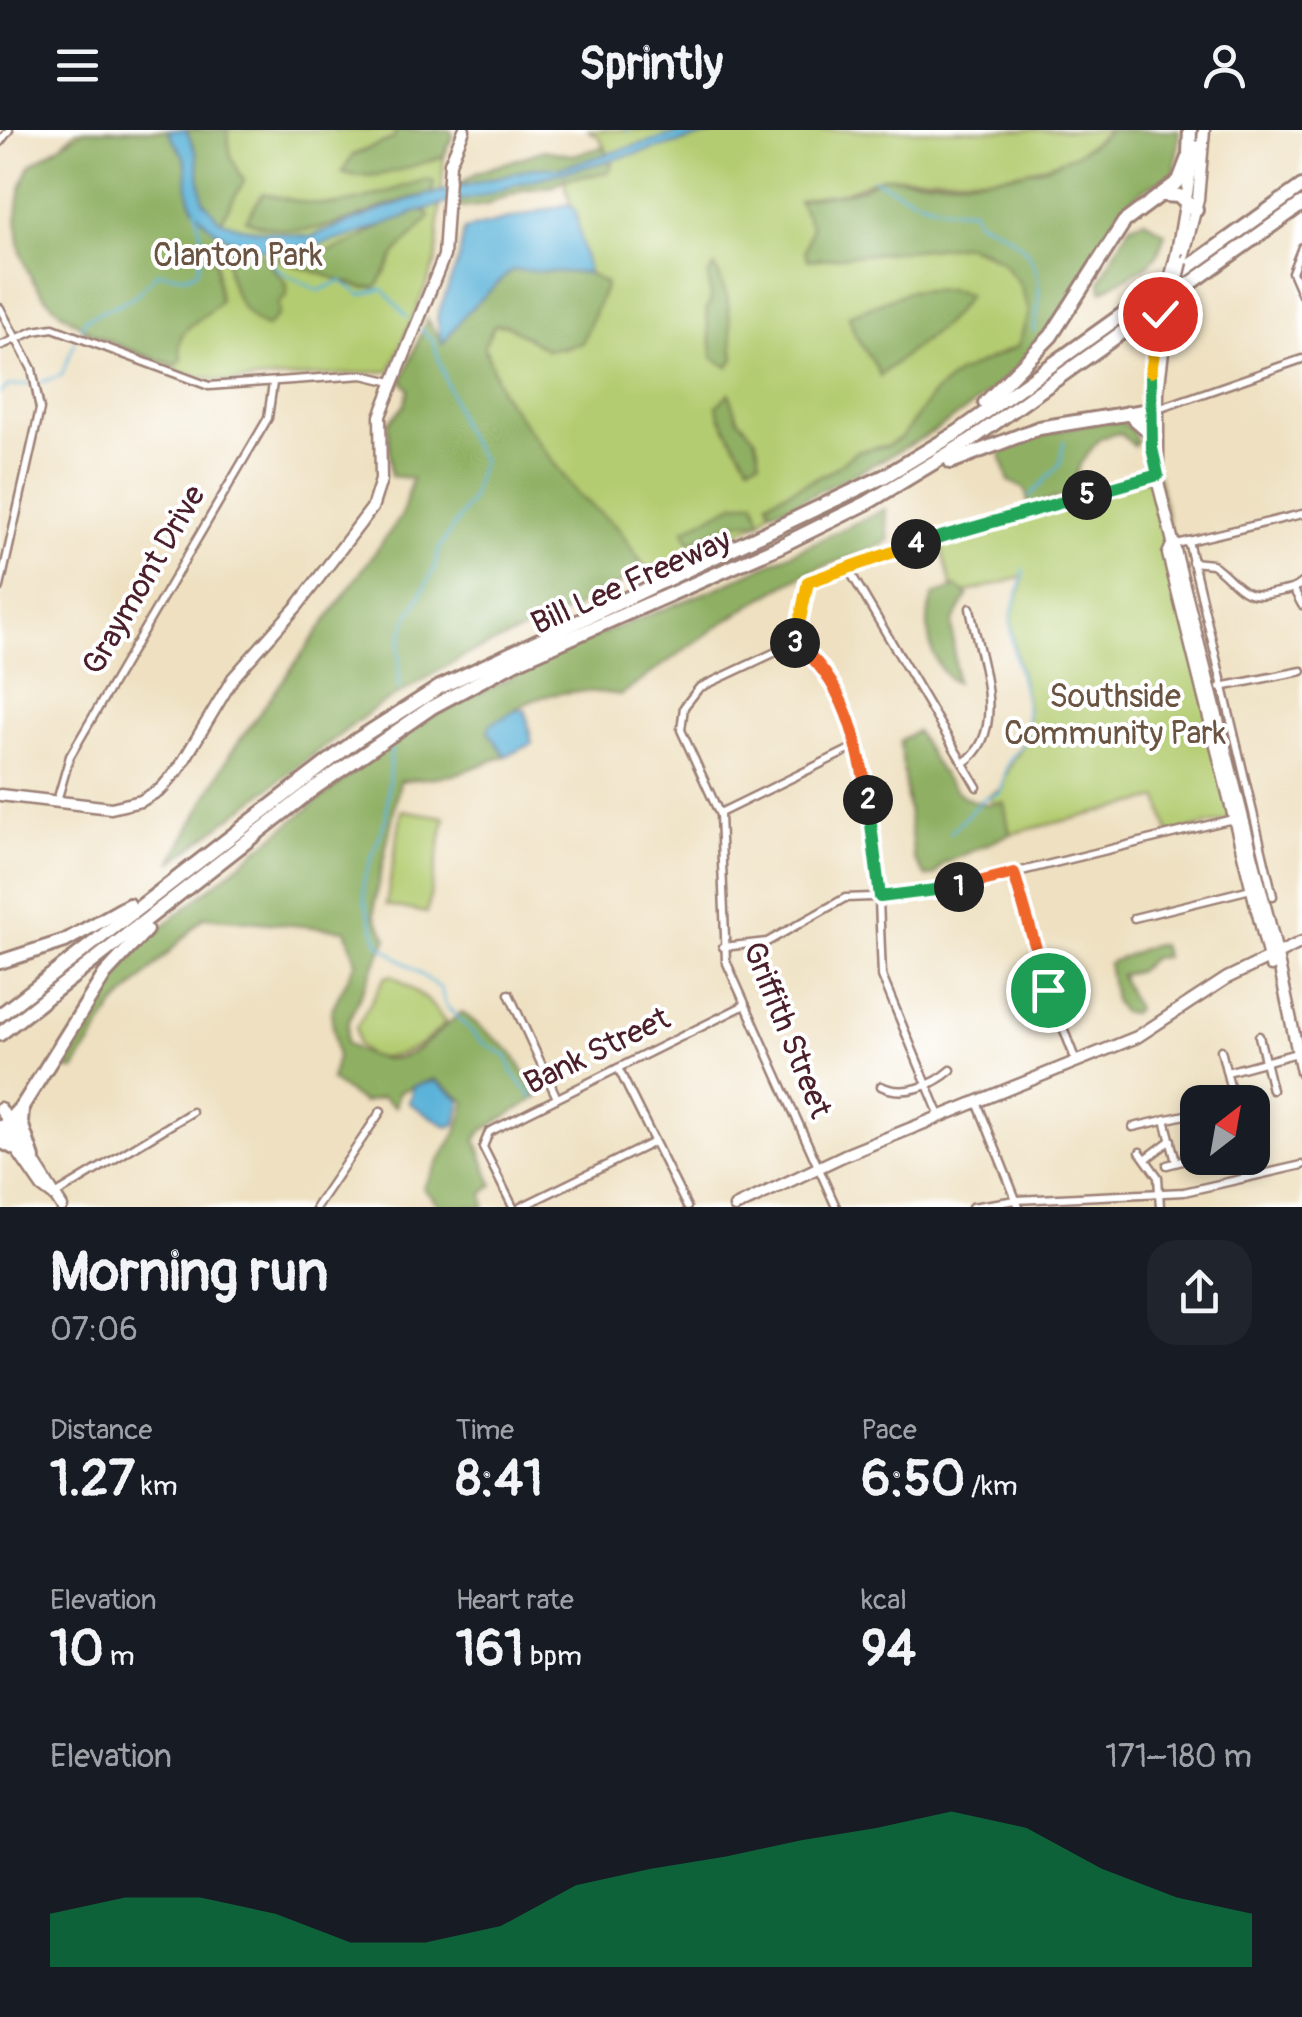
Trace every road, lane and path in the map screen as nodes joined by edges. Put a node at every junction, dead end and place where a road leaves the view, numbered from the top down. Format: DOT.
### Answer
graph roads {
  1 [pos="9,130"];
  2 [pos="464,130"];
  3 [pos="1193,130"];
  4 [pos="1204,130"];
  5 [pos="0,142"];
  6 [pos="1302,186"];
  7 [pos="1157,198"];
  8 [pos="1302,204"];
  9 [pos="1193,206"];
  10 [pos="1302,247"];
  11 [pos="1302,294"];
  12 [pos="0,308"];
  13 [pos="16,338"];
  14 [pos="0,346"];
  15 [pos="1302,359"];
  16 [pos="392,382"];
  17 [pos="273,383"];
  18 [pos="1154,410"];
  19 [pos="1125,412"];
  20 [pos="1151,432"];
  21 [pos="1158,475"];
  22 [pos="889,482"];
  23 [pos="1302,514"];
  24 [pos="1188,542"];
  25 [pos="1172,545"];
  26 [pos="1192,562"];
  27 [pos="846,565"];
  28 [pos="1302,583"];
  29 [pos="0,587"];
  30 [pos="1294,590"];
  31 [pos="1302,605"];
  32 [pos="970,608"];
  33 [pos="795,643"];
  34 [pos="1302,671"];
  35 [pos="1212,689"];
  36 [pos="858,746"];
  37 [pos="963,763"];
  38 [pos="978,788"];
  39 [pos="0,794"];
  40 [pos="57,802"];
  41 [pos="720,813"];
  42 [pos="1238,818"];
  43 [pos="210,870"];
  44 [pos="1014,873"];
  45 [pos="175,880"];
  46 [pos="1250,889"];
  47 [pos="1273,896"];
  48 [pos="880,897"];
  49 [pos="1134,918"];
  50 [pos="1302,942"];
  51 [pos="723,948"];
  52 [pos="1272,956"];
  53 [pos="0,962"];
  54 [pos="509,994"];
  55 [pos="746,1005"];
  56 [pos="0,1015"];
  57 [pos="0,1034"];
  58 [pos="1259,1036"];
  59 [pos="1221,1050"];
  60 [pos="1297,1053"];
  61 [pos="1076,1062"];
  62 [pos="1265,1062"];
  63 [pos="618,1068"];
  64 [pos="951,1070"];
  65 [pos="1227,1072"];
  66 [pos="1302,1072"];
  67 [pos="926,1083"];
  68 [pos="885,1085"];
  69 [pos="1230,1085"];
  70 [pos="1272,1090"];
  71 [pos="557,1098"];
  72 [pos="977,1102"];
  73 [pos="23,1105"];
  74 [pos="0,1108"];
  75 [pos="381,1111"];
  76 [pos="192,1112"];
  77 [pos="940,1116"];
  78 [pos="1180,1116"];
  79 [pos="1165,1119"];
  80 [pos="1133,1127"];
  81 [pos="2,1129"];
  82 [pos="1171,1140"];
  83 [pos="654,1142"];
  84 [pos="16,1149"];
  85 [pos="1140,1152"];
  86 [pos="33,1158"];
  87 [pos="1147,1158"];
  88 [pos="1180,1161"];
  89 [pos="1302,1165"];
  90 [pos="818,1168"];
  91 [pos="1158,1193"];
  92 [pos="54,1196"];
  93 [pos="1017,1204"];
  94 [pos="62,1207"];
  95 [pos="316,1207"];
  96 [pos="512,1207"];
  97 [pos="521,1207"];
  98 [pos="687,1207"];
  99 [pos="735,1207"];
  100 [pos="836,1207"];
  101 [pos="972,1207"];
  102 [pos="1160,1207"];
  1 -- 5 [label="street"];
  2 -- 16 [label="main road"];
  3 -- 7 [label="highway"];
  3 -- 9 [label="main road"];
  4 -- 9 [label="main road"];
  6 -- 22 [label="highway, Bill Lee Freeway"];
  7 -- 9 [label="highway"];
  7 -- 22 [label="highway"];
  8 -- 22 [label="highway, Bill Lee Freeway"];
  9 -- 18 [label="main road, bridge"];
  10 -- 11 [label="street"];
  12 -- 13 [label="street"];
  13 -- 14 [label="street"];
  13 -- 17 [label="street"];
  13 -- 29 [label="street"];
  15 -- 18 [label="street"];
  16 -- 17 [label="street"];
  16 -- 40 [label="main road"];
  17 -- 40 [label="street, Graymont Drive"];
  18 -- 19 [label="highway"];
  18 -- 20 [label="main road"];
  18 -- 21 [label="main road"];
  19 -- 20 [label="highway"];
  19 -- 22 [label="highway"];
  20 -- 21 [label="main road"];
  21 -- 25 [label="main road"];
  21 -- 27 [label="street"];
  22 -- 43 [label="highway, Bill Lee Freeway"];
  22 -- 45 [label="highway, Bill Lee Freeway"];
  23 -- 24 [label="street"];
  24 -- 25 [label="street"];
  24 -- 26 [label="street"];
  25 -- 35 [label="main road"];
  26 -- 30 [label="street"];
  26 -- 35 [label="street"];
  27 -- 33 [label="street"];
  27 -- 37 [label="street"];
  28 -- 30 [label="street"];
  30 -- 31 [label="street"];
  32 -- 37 [label="street"];
  33 -- 36 [label="street"];
  33 -- 41 [label="street, Griffith Street"];
  34 -- 35 [label="street"];
  35 -- 42 [label="main road"];
  35 -- 47 [label="street"];
  36 -- 41 [label="street"];
  36 -- 48 [label="street"];
  37 -- 38 [label="street"];
  39 -- 40 [label="main road"];
  41 -- 51 [label="street, Griffith Street"];
  42 -- 44 [label="street"];
  42 -- 46 [label="main road"];
  42 -- 52 [label="main road"];
  43 -- 57 [label="highway, Bill Lee Freeway"];
  43 -- 73 [label="highway"];
  44 -- 48 [label="street"];
  44 -- 61 [label="street"];
  45 -- 53 [label="highway"];
  45 -- 56 [label="highway, Bill Lee Freeway"];
  46 -- 49 [label="street"];
  46 -- 52 [label="main road"];
  48 -- 51 [label="street"];
  48 -- 67 [label="street"];
  50 -- 52 [label="main road"];
  51 -- 55 [label="street, Griffith Street"];
  52 -- 60 [label="main road"];
  52 -- 61 [label="main road"];
  54 -- 71 [label="street"];
  55 -- 63 [label="street, Bank Street"];
  55 -- 90 [label="street, Griffith Street"];
  58 -- 62 [label="street"];
  59 -- 65 [label="street"];
  60 -- 62 [label="street"];
  60 -- 66 [label="main road"];
  61 -- 72 [label="main road"];
  62 -- 65 [label="street"];
  62 -- 70 [label="street"];
  63 -- 71 [label="street, Bank Street"];
  63 -- 83 [label="street"];
  64 -- 67 [label="street"];
  65 -- 69 [label="street"];
  67 -- 68 [label="street"];
  67 -- 77 [label="street"];
  71 -- 96 [label="street, Bank Street"];
  72 -- 77 [label="main road"];
  72 -- 93 [label="street"];
  73 -- 81 [label="highway"];
  73 -- 86 [label="highway"];
  74 -- 81 [label="main road"];
  75 -- 95 [label="street"];
  76 -- 92 [label="street"];
  77 -- 90 [label="main road"];
  78 -- 79 [label="street"];
  79 -- 80 [label="street"];
  79 -- 82 [label="street"];
  81 -- 84 [label="highway"];
  81 -- 86 [label="main road"];
  82 -- 87 [label="street"];
  82 -- 88 [label="street"];
  83 -- 97 [label="street"];
  83 -- 98 [label="street"];
  84 -- 92 [label="main road"];
  85 -- 87 [label="street"];
  86 -- 92 [label="main road"];
  87 -- 91 [label="street"];
  89 -- 91 [label="street"];
  90 -- 99 [label="main road"];
  90 -- 100 [label="street, Griffith Street"];
  91 -- 93 [label="street"];
  91 -- 102 [label="street"];
  92 -- 94 [label="main road"];
  93 -- 101 [label="street"];
}
